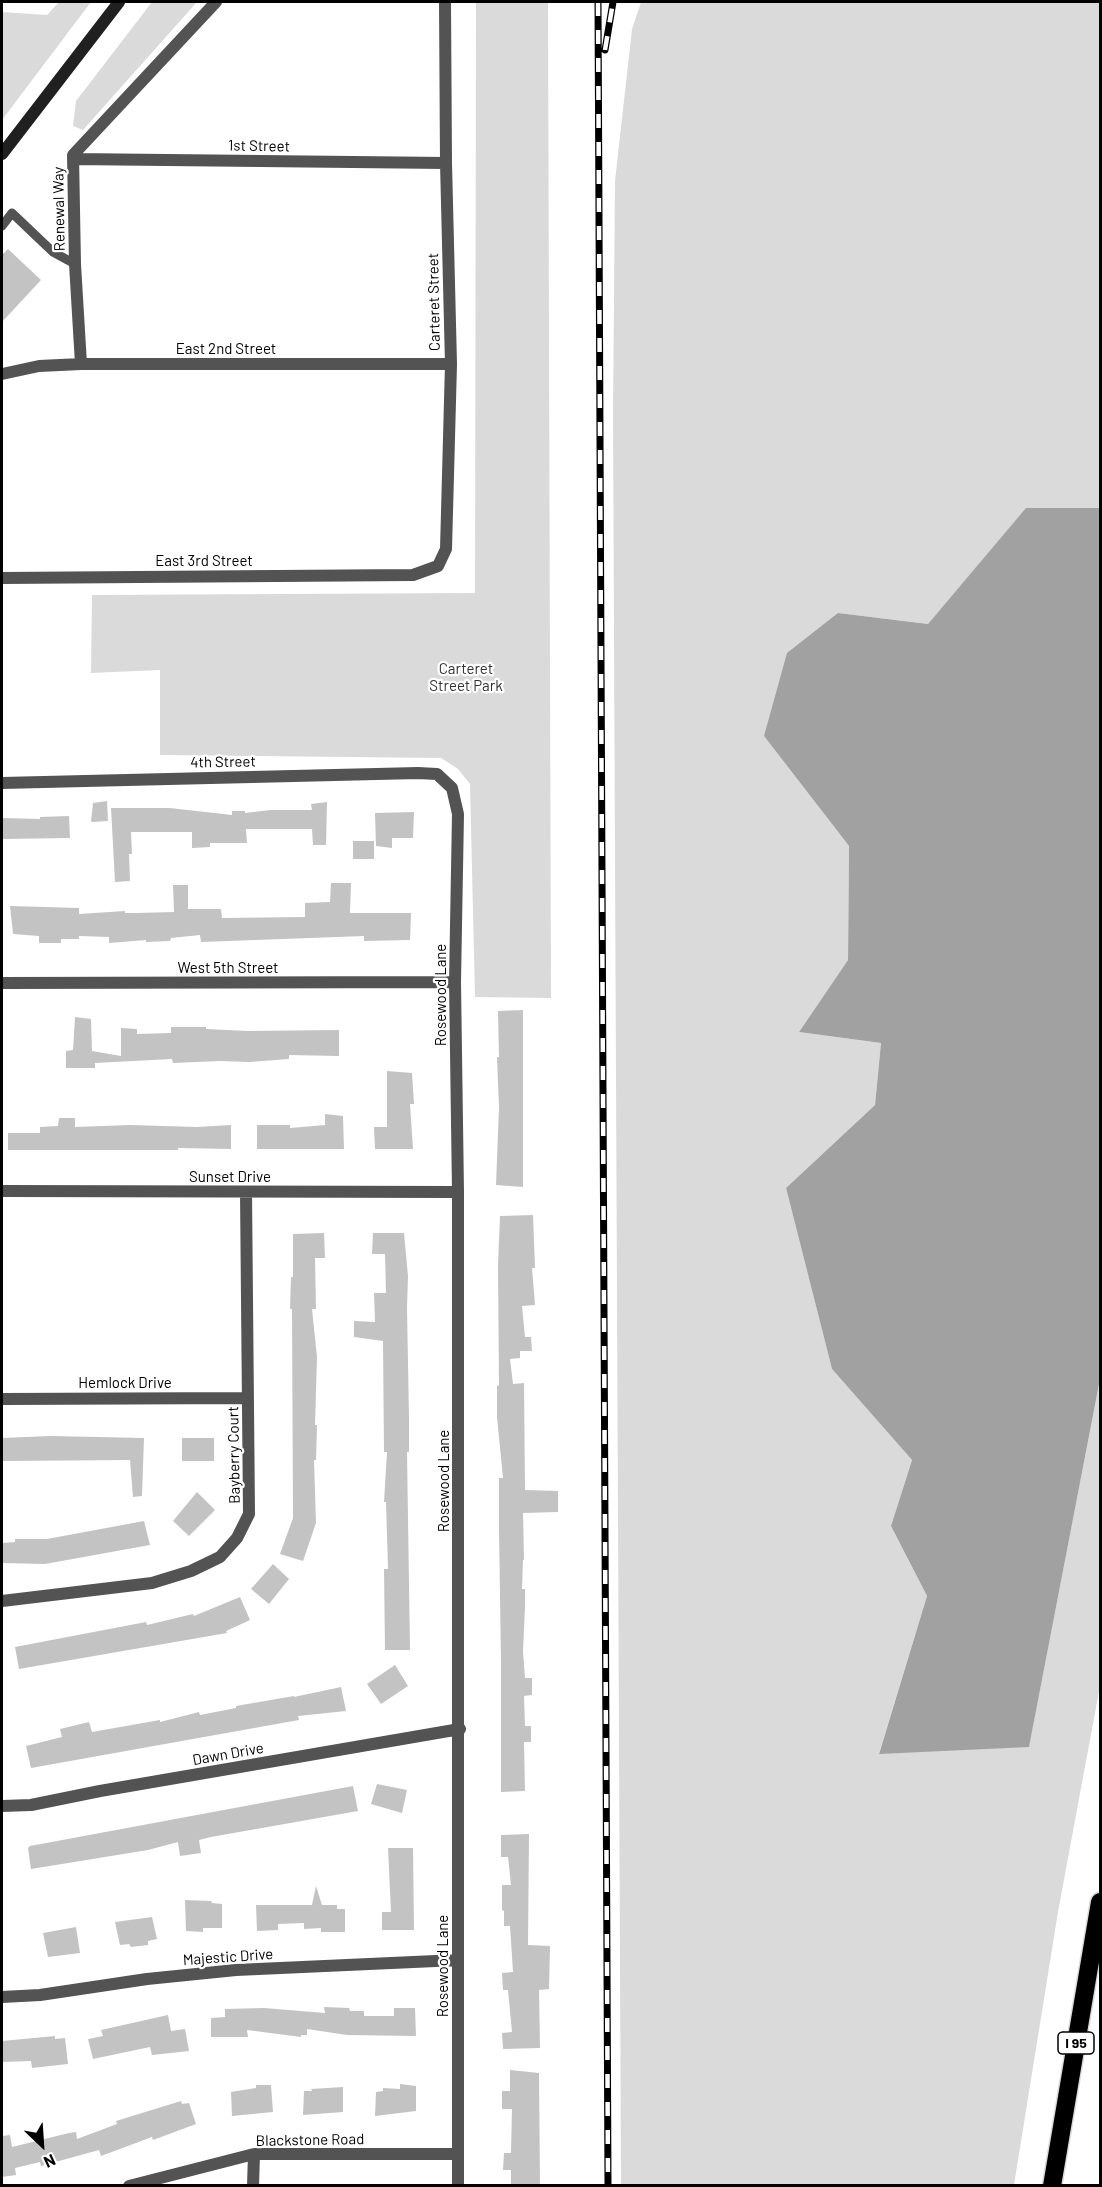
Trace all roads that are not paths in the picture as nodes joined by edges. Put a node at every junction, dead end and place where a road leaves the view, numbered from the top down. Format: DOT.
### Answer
graph roads {
  1 [pos="119,2"];
  2 [pos="216,2"];
  3 [pos="446,2"];
  4 [pos="2,154"];
  5 [pos="73,159"];
  6 [pos="446,163"];
  7 [pos="2,225"];
  8 [pos="75,264"];
  9 [pos="451,363"];
  10 [pos="81,364"];
  11 [pos="2,374"];
  12 [pos="407,575"];
  13 [pos="2,578"];
  14 [pos="443,780"];
  15 [pos="2,783"];
  16 [pos="455,982"];
  17 [pos="2,983"];
  18 [pos="2,1191"];
  19 [pos="246,1192"];
  20 [pos="458,1192"];
  21 [pos="248,1398"];
  22 [pos="2,1399"];
  23 [pos="2,1601"];
  24 [pos="460,1729"];
  25 [pos="2,1806"];
  26 [pos="1101,1902"];
  27 [pos="458,1960"];
  28 [pos="2,1997"];
  29 [pos="254,2154"];
  30 [pos="458,2154"];
  31 [pos="129,2186"];
  32 [pos="253,2186"];
  33 [pos="458,2186"];
  34 [pos="1052,2186"];
  1 -- 4 [label="main road"];
  2 -- 5 [label="street, Renewal Way"];
  3 -- 6 [label="street, Carteret Street"];
  5 -- 6 [label="street, 1st Street"];
  5 -- 8 [label="street, Renewal Way"];
  6 -- 9 [label="street, Carteret Street"];
  7 -- 8 [label="lane"];
  8 -- 10 [label="street, Renewal Way"];
  9 -- 10 [label="street, East 2nd Street"];
  9 -- 12 [label="street, Carteret Street"];
  10 -- 11 [label="street, East 2nd Street"];
  12 -- 13 [label="street, East 3rd Street"];
  14 -- 15 [label="street, 4th Street"];
  14 -- 16 [label="street, Rosewood Lane"];
  16 -- 17 [label="street, West 5th Street"];
  16 -- 20 [label="street, Rosewood Lane"];
  18 -- 19 [label="street, Sunset Drive"];
  19 -- 20 [label="street, Sunset Drive"];
  19 -- 21 [label="street, Bayberry Court"];
  20 -- 24 [label="street, Rosewood Lane"];
  21 -- 22 [label="street, Hemlock Drive"];
  21 -- 23 [label="street, Bayberry Court"];
  24 -- 25 [label="street, Dawn Drive"];
  24 -- 27 [label="street, Rosewood Lane"];
  26 -- 34 [label="highway, I 95"];
  27 -- 28 [label="street, Majestic Drive"];
  27 -- 30 [label="street, Rosewood Lane"];
  29 -- 30 [label="street, Blackstone Road"];
  29 -- 31 [label="street, Blackstone Road"];
  29 -- 32 [label="street"];
  30 -- 33 [label="street, Rosewood Lane"];
}
